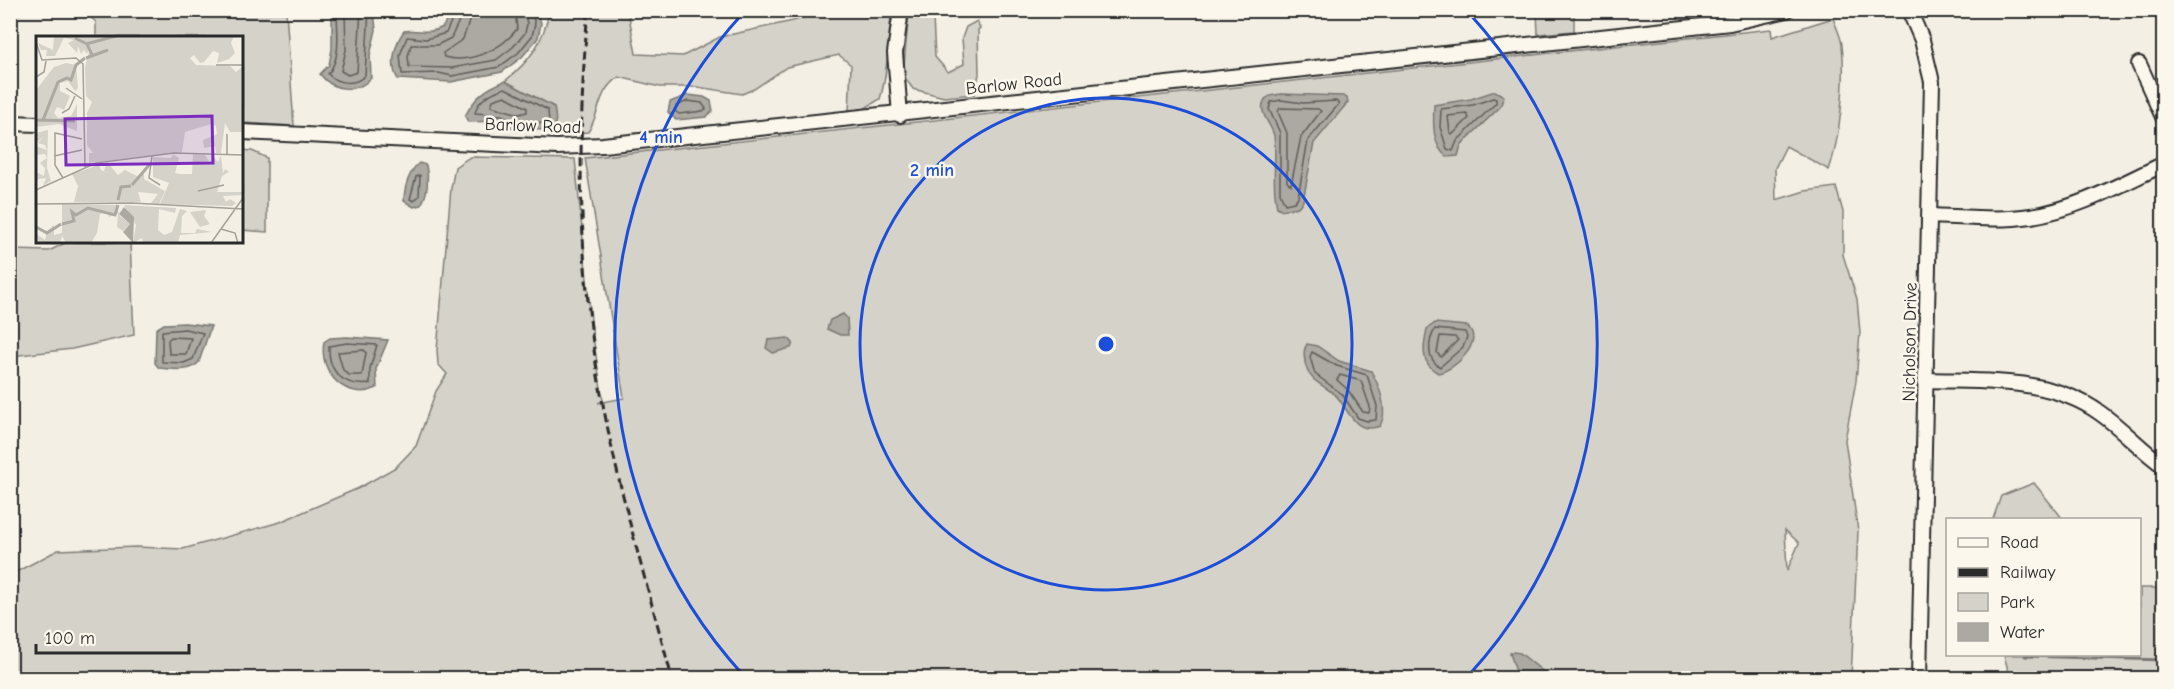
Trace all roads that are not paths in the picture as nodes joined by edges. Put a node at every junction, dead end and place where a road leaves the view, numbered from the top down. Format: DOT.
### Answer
graph roads {
  1 [pos="901,10"];
  2 [pos="1787,10"];
  3 [pos="1909,10"];
  4 [pos="2139,63"];
  5 [pos="900,115"];
  6 [pos="2163,119"];
  7 [pos="10,123"];
  8 [pos="36,124"];
  9 [pos="243,132"];
  10 [pos="2163,164"];
  11 [pos="1930,216"];
  12 [pos="1928,380"];
  13 [pos="2163,466"];
  14 [pos="1919,678"];
  1 -- 5 [label="street"];
  2 -- 5 [label="street, Barlow Road"];
  3 -- 11 [label="street, Nicholson Drive"];
  4 -- 6 [label="street"];
  5 -- 9 [label="street, Barlow Road"];
  7 -- 8 [label="street"];
  10 -- 11 [label="street"];
  11 -- 12 [label="street, Nicholson Drive"];
  12 -- 13 [label="street"];
  12 -- 14 [label="street, Nicholson Drive"];
}
